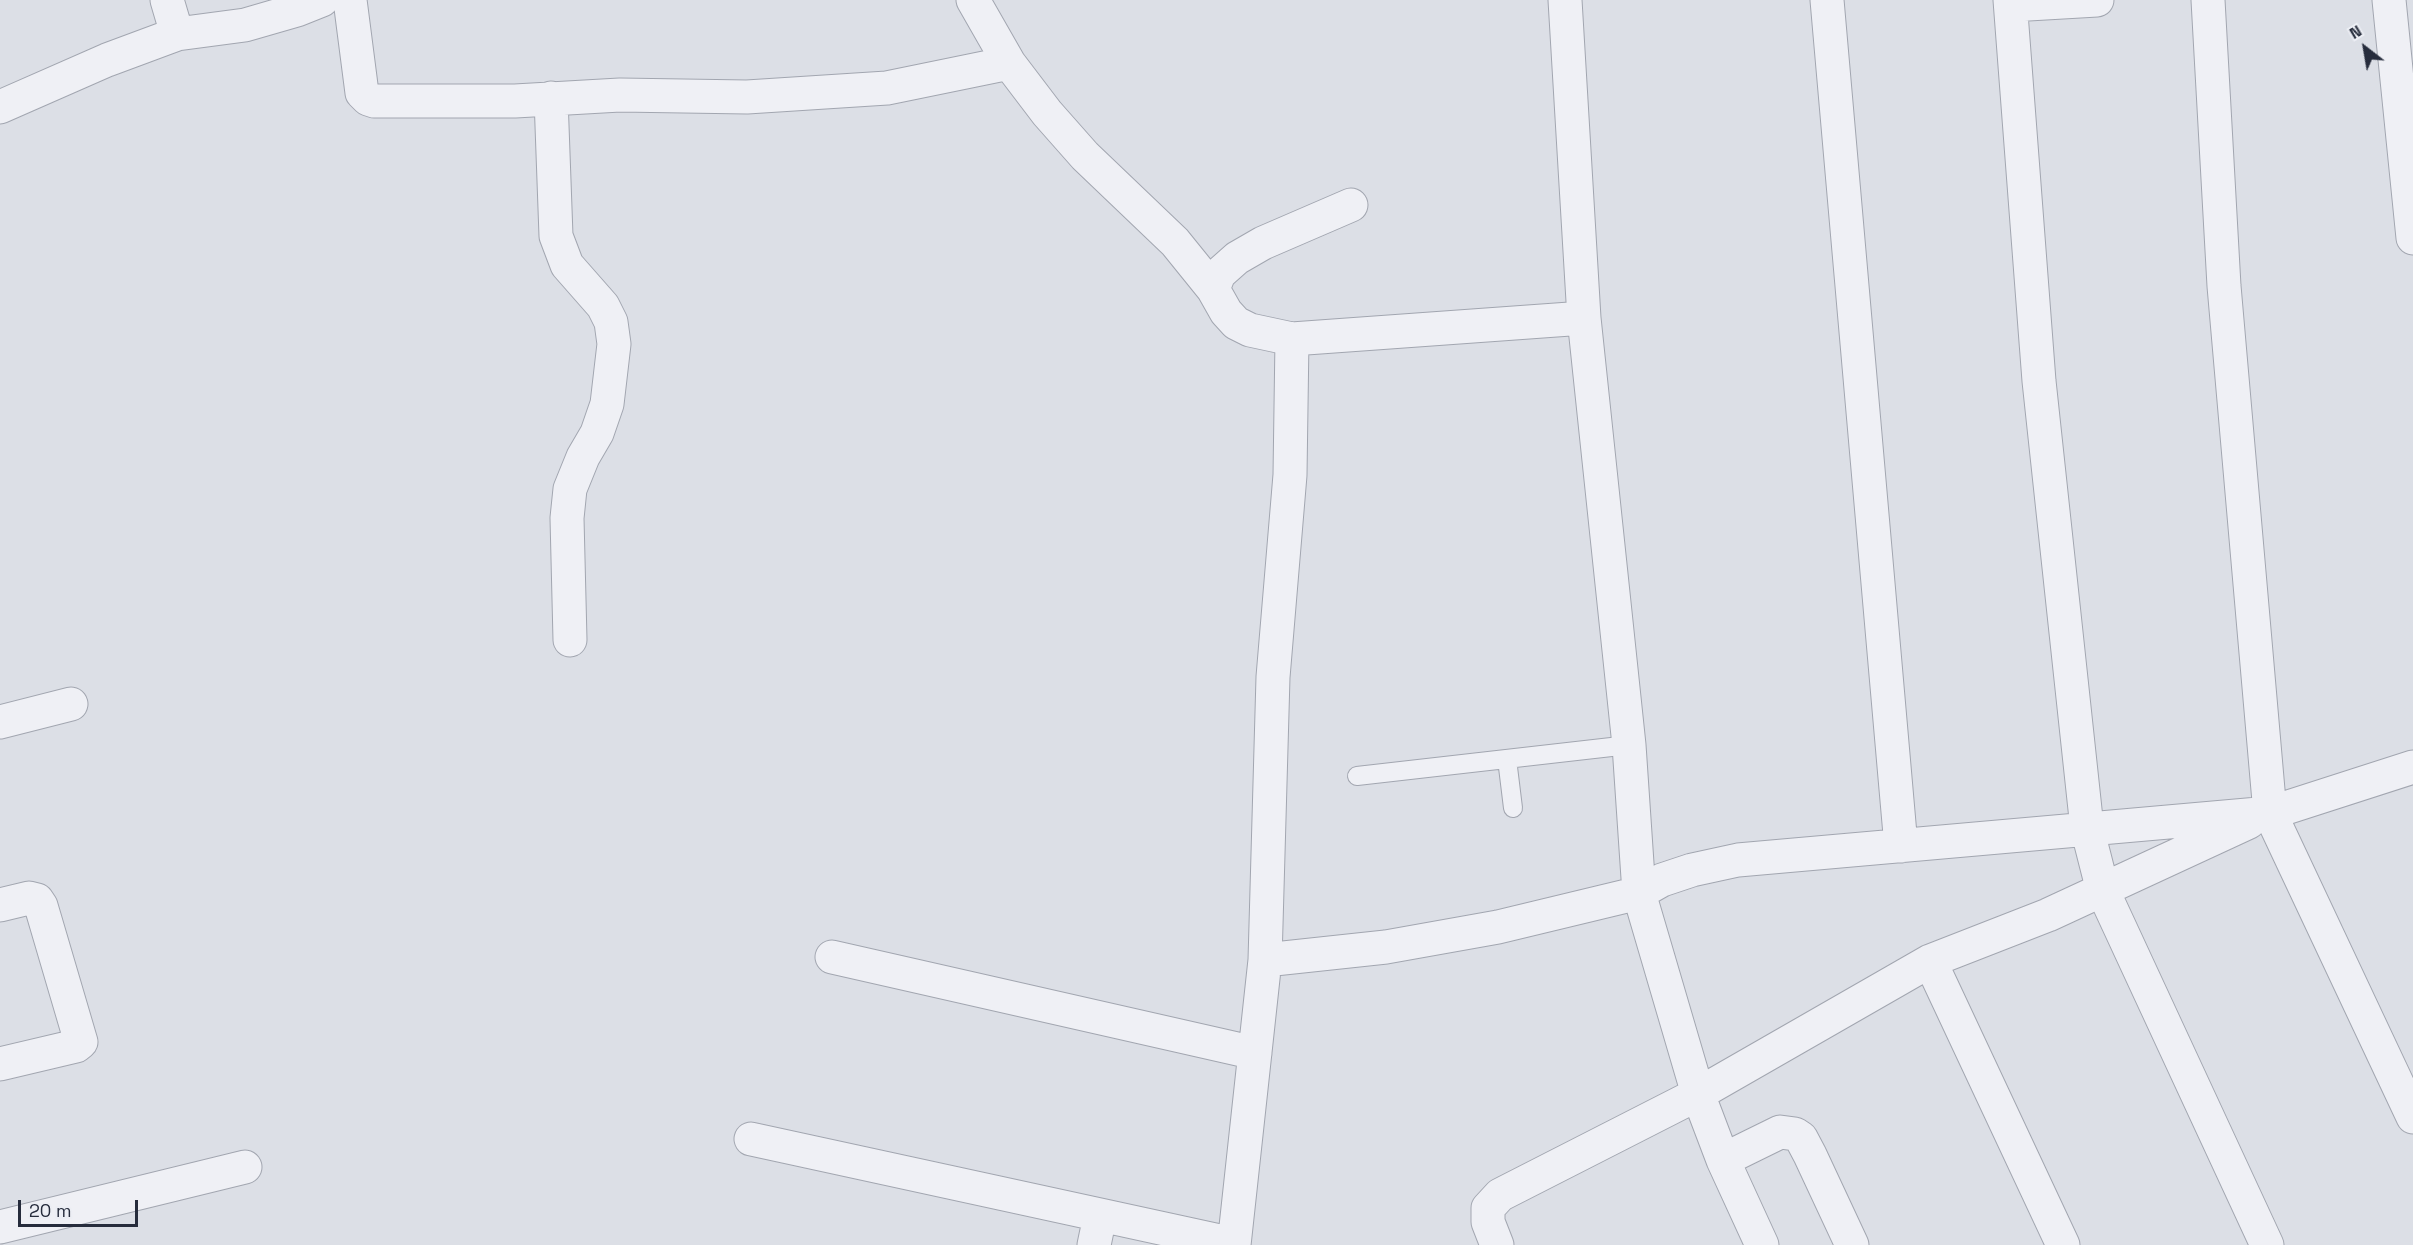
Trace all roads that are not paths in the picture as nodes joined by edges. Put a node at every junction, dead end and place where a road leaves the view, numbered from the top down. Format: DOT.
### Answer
graph roads {
  1 [pos="168,0"];
  2 [pos="322,0"];
  3 [pos="350,0"];
  4 [pos="973,0"];
  5 [pos="1565,0"];
  6 [pos="1827,0"];
  7 [pos="2097,0"];
  8 [pos="2208,0"];
  9 [pos="2389,0"];
  10 [pos="2010,2"];
  11 [pos="177,34"];
  12 [pos="1009,63"];
  13 [pos="551,98"];
  14 [pos="0,107"];
  15 [pos="1351,205"];
  16 [pos="2413,238"];
  17 [pos="1213,289"];
  18 [pos="1584,318"];
  19 [pos="1292,339"];
  20 [pos="570,640"];
  21 [pos="71,704"];
  22 [pos="0,722"];
  23 [pos="1629,745"];
  24 [pos="1508,759"];
  25 [pos="2413,767"];
  26 [pos="1357,776"];
  27 [pos="1513,808"];
  28 [pos="2270,813"];
  29 [pos="2087,828"];
  30 [pos="1901,846"];
  31 [pos="2103,891"];
  32 [pos="1639,893"];
  33 [pos="0,905"];
  34 [pos="832,957"];
  35 [pos="1265,960"];
  36 [pos="1930,961"];
  37 [pos="1255,1053"];
  38 [pos="0,1064"];
  39 [pos="1698,1094"];
  40 [pos="2413,1117"];
  41 [pos="752,1139"];
  42 [pos="1722,1160"];
  43 [pos="245,1167"];
  44 [pos="0,1227"];
  45 [pos="1097,1231"];
  46 [pos="1234,1245"];
  47 [pos="1497,1245"];
  48 [pos="1762,1245"];
  49 [pos="1852,1245"];
  50 [pos="2063,1245"];
  51 [pos="2267,1245"];
  1 -- 11 [label="street"];
  2 -- 11 [label="street"];
  3 -- 13 [label="street"];
  4 -- 12 [label="street"];
  5 -- 18 [label="street"];
  6 -- 30 [label="street"];
  7 -- 10 [label="street"];
  8 -- 28 [label="street"];
  9 -- 16 [label="street"];
  10 -- 29 [label="street"];
  11 -- 14 [label="street"];
  12 -- 13 [label="street"];
  12 -- 17 [label="street"];
  13 -- 20 [label="street"];
  15 -- 17 [label="street"];
  17 -- 19 [label="street"];
  18 -- 19 [label="street"];
  18 -- 23 [label="street"];
  19 -- 35 [label="street"];
  21 -- 22 [label="street"];
  23 -- 24 [label="lane"];
  23 -- 32 [label="street"];
  24 -- 26 [label="lane"];
  24 -- 27 [label="lane"];
  25 -- 28 [label="street"];
  28 -- 29 [label="street"];
  28 -- 31 [label="street"];
  28 -- 40 [label="street"];
  29 -- 30 [label="street"];
  29 -- 31 [label="street"];
  30 -- 32 [label="street"];
  31 -- 36 [label="street"];
  31 -- 51 [label="street"];
  32 -- 35 [label="street"];
  32 -- 39 [label="street"];
  33 -- 38 [label="street"];
  34 -- 37 [label="street"];
  35 -- 37 [label="street"];
  36 -- 39 [label="street"];
  36 -- 50 [label="street"];
  37 -- 46 [label="street"];
  39 -- 42 [label="street"];
  39 -- 47 [label="street"];
  41 -- 45 [label="street"];
  42 -- 48 [label="street"];
  42 -- 49 [label="street"];
  43 -- 44 [label="street"];
  45 -- 46 [label="street"];
}
